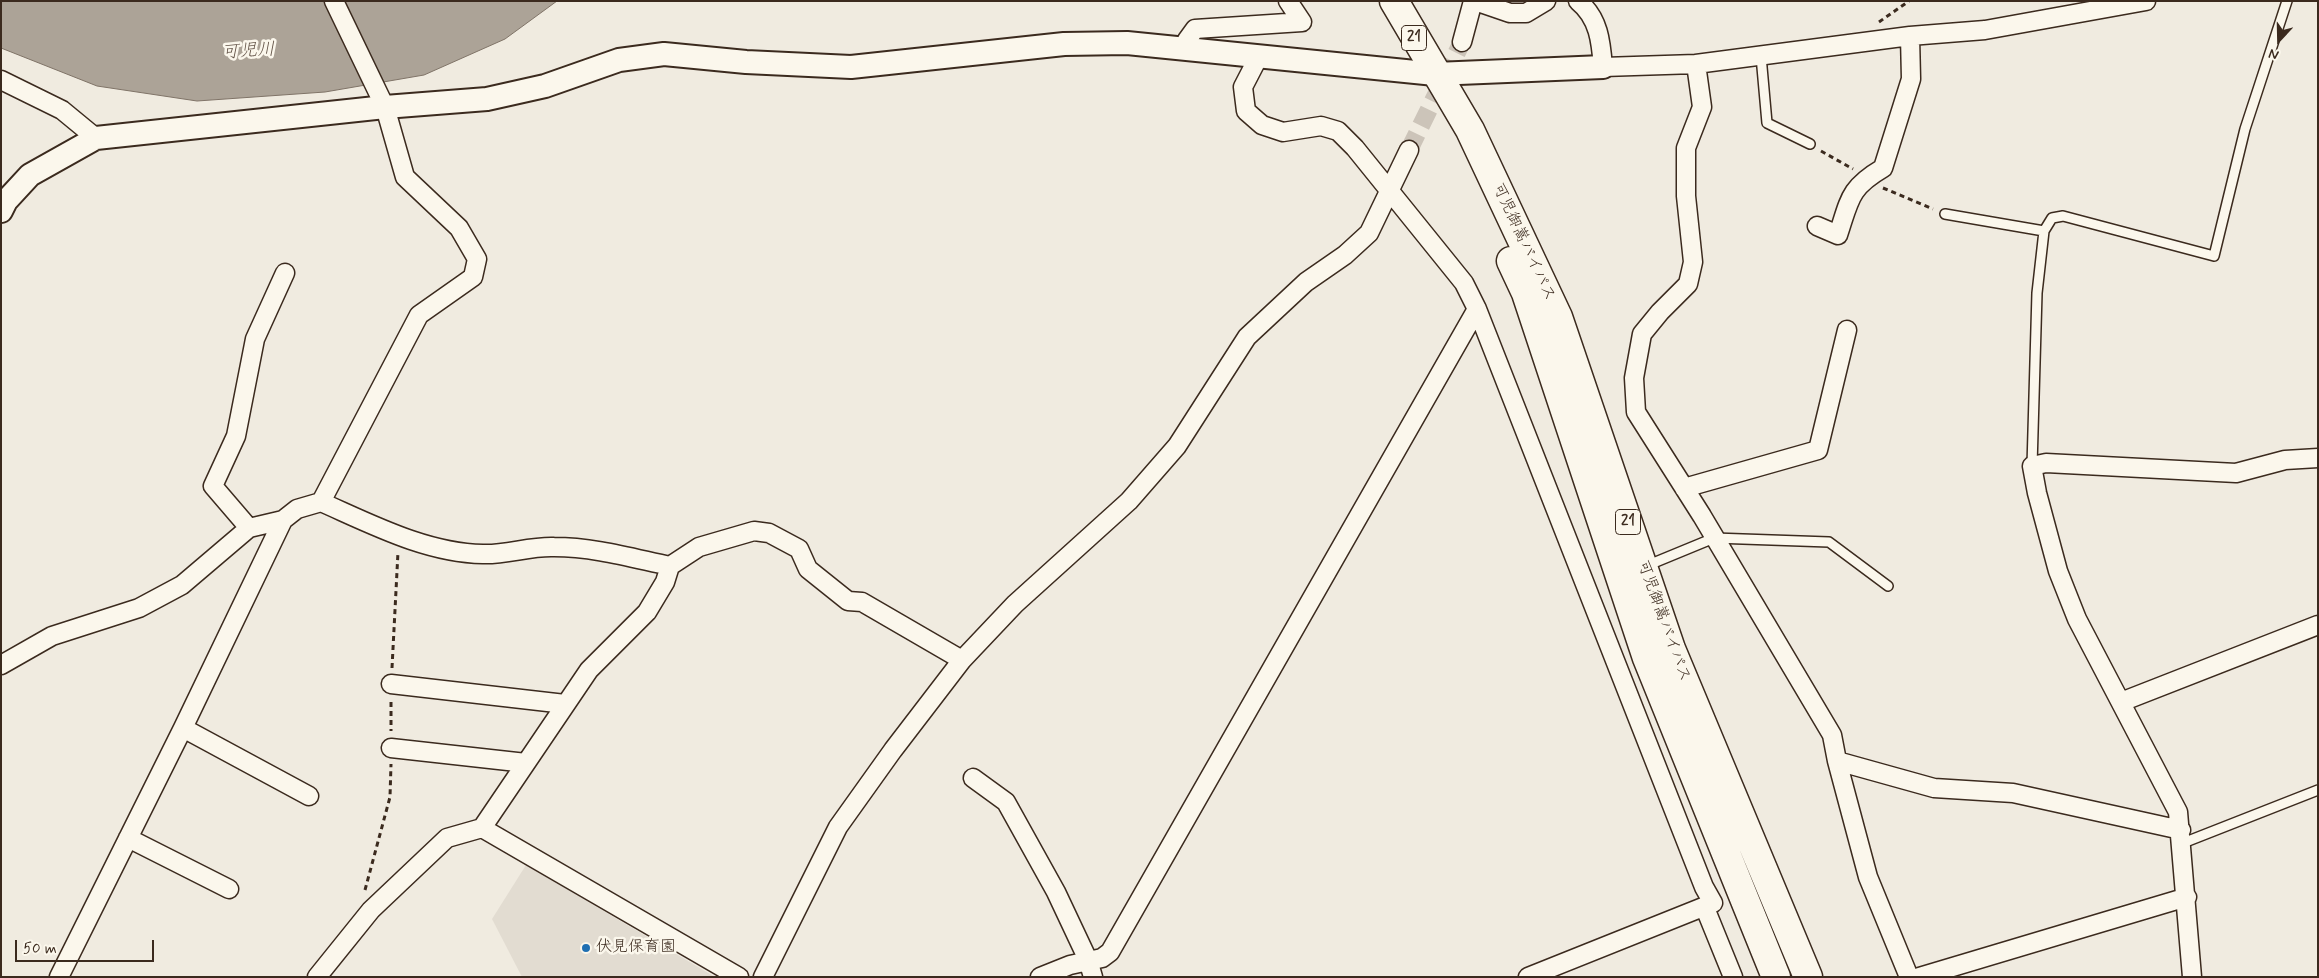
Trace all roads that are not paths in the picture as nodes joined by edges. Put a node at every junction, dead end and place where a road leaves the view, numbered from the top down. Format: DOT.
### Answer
graph roads {
  1 [pos="334,1"];
  2 [pos="1288,1"];
  3 [pos="1394,1"];
  4 [pos="1474,1"];
  5 [pos="1546,1"];
  6 [pos="1578,1"];
  7 [pos="2146,1"];
  8 [pos="2288,1"];
  9 [pos="1910,36"];
  10 [pos="1462,42"];
  11 [pos="1186,48"];
  12 [pos="1259,56"];
  13 [pos="1761,56"];
  14 [pos="1696,64"];
  15 [pos="1603,67"];
  16 [pos="1435,74"];
  17 [pos="1,80"];
  18 [pos="385,107"];
  19 [pos="96,138"];
  20 [pos="1810,144"];
  21 [pos="1409,150"];
  22 [pos="1390,190"];
  23 [pos="1,211"];
  24 [pos="1945,214"];
  25 [pos="1817,226"];
  26 [pos="2044,231"];
  27 [pos="285,273"];
  28 [pos="1477,309"];
  29 [pos="1847,330"];
  30 [pos="2318,458"];
  31 [pos="2032,466"];
  32 [pos="1684,488"];
  33 [pos="321,502"];
  34 [pos="283,520"];
  35 [pos="249,528"];
  36 [pos="1714,538"];
  37 [pos="670,566"];
  38 [pos="1643,567"];
  39 [pos="1888,586"];
  40 [pos="2318,625"];
  41 [pos="962,660"];
  42 [pos="1,665"];
  43 [pos="391,684"];
  44 [pos="2121,702"];
  45 [pos="565,704"];
  46 [pos="183,728"];
  47 [pos="392,748"];
  48 [pos="1837,761"];
  49 [pos="526,763"];
  50 [pos="973,778"];
  51 [pos="2318,790"];
  52 [pos="309,796"];
  53 [pos="482,828"];
  54 [pos="2182,836"];
  55 [pos="128,838"];
  56 [pos="229,889"];
  57 [pos="2187,898"];
  58 [pos="1705,908"];
  59 [pos="1090,968"];
  60 [pos="59,977"];
  61 [pos="317,977"];
  62 [pos="739,977"];
  63 [pos="763,977"];
  64 [pos="1040,977"];
  65 [pos="1528,977"];
  66 [pos="1733,977"];
  67 [pos="1776,977"];
  68 [pos="1808,977"];
  69 [pos="1909,977"];
  70 [pos="1919,977"];
  71 [pos="2192,977"];
  1 -- 18 [label="street"];
  2 -- 11 [label="street"];
  3 -- 16 [label="highway, 可児御嵩バイパス / 21"];
  4 -- 5 [label="street"];
  4 -- 10 [label="street"];
  6 -- 15 [label="street"];
  7 -- 9 [label="street"];
  8 -- 26 [label="lane"];
  9 -- 13 [label="street"];
  9 -- 25 [label="street"];
  11 -- 12 [label="street"];
  11 -- 18 [label="street"];
  12 -- 16 [label="street"];
  12 -- 22 [label="street"];
  13 -- 14 [label="street"];
  13 -- 20 [label="lane"];
  14 -- 15 [label="street"];
  14 -- 32 [label="street"];
  15 -- 16 [label="street"];
  16 -- 38 [label="highway, 可児御嵩バイパス / 21"];
  16 -- 67 [label="highway, 可児御嵩バイパス / 21"];
  17 -- 19 [label="street"];
  18 -- 19 [label="street"];
  18 -- 33 [label="street"];
  19 -- 23 [label="street"];
  21 -- 22 [label="street"];
  22 -- 28 [label="street"];
  22 -- 41 [label="street"];
  24 -- 26 [label="lane"];
  26 -- 31 [label="lane"];
  27 -- 35 [label="street"];
  28 -- 58 [label="street"];
  28 -- 59 [label="street"];
  29 -- 32 [label="street"];
  30 -- 31 [label="street"];
  31 -- 44 [label="street"];
  32 -- 36 [label="street"];
  33 -- 34 [label="street"];
  33 -- 37 [label="street"];
  34 -- 35 [label="street"];
  34 -- 46 [label="street"];
  35 -- 42 [label="street"];
  36 -- 38 [label="lane"];
  36 -- 39 [label="lane"];
  36 -- 48 [label="street"];
  37 -- 41 [label="street"];
  37 -- 45 [label="street"];
  38 -- 68 [label="highway, 可児御嵩バイパス / 21"];
  40 -- 44 [label="street"];
  41 -- 63 [label="street"];
  43 -- 45 [label="street"];
  44 -- 54 [label="street"];
  45 -- 49 [label="street"];
  46 -- 52 [label="street"];
  46 -- 55 [label="street"];
  47 -- 49 [label="street"];
  48 -- 54 [label="street"];
  48 -- 69 [label="street"];
  49 -- 53 [label="street"];
  50 -- 59 [label="street"];
  51 -- 54 [label="lane"];
  53 -- 61 [label="street"];
  53 -- 62 [label="street"];
  54 -- 57 [label="street"];
  55 -- 56 [label="street"];
  55 -- 60 [label="street"];
  57 -- 70 [label="street"];
  57 -- 71 [label="street"];
  58 -- 65 [label="street"];
  58 -- 66 [label="street"];
  59 -- 64 [label="street"];
}
